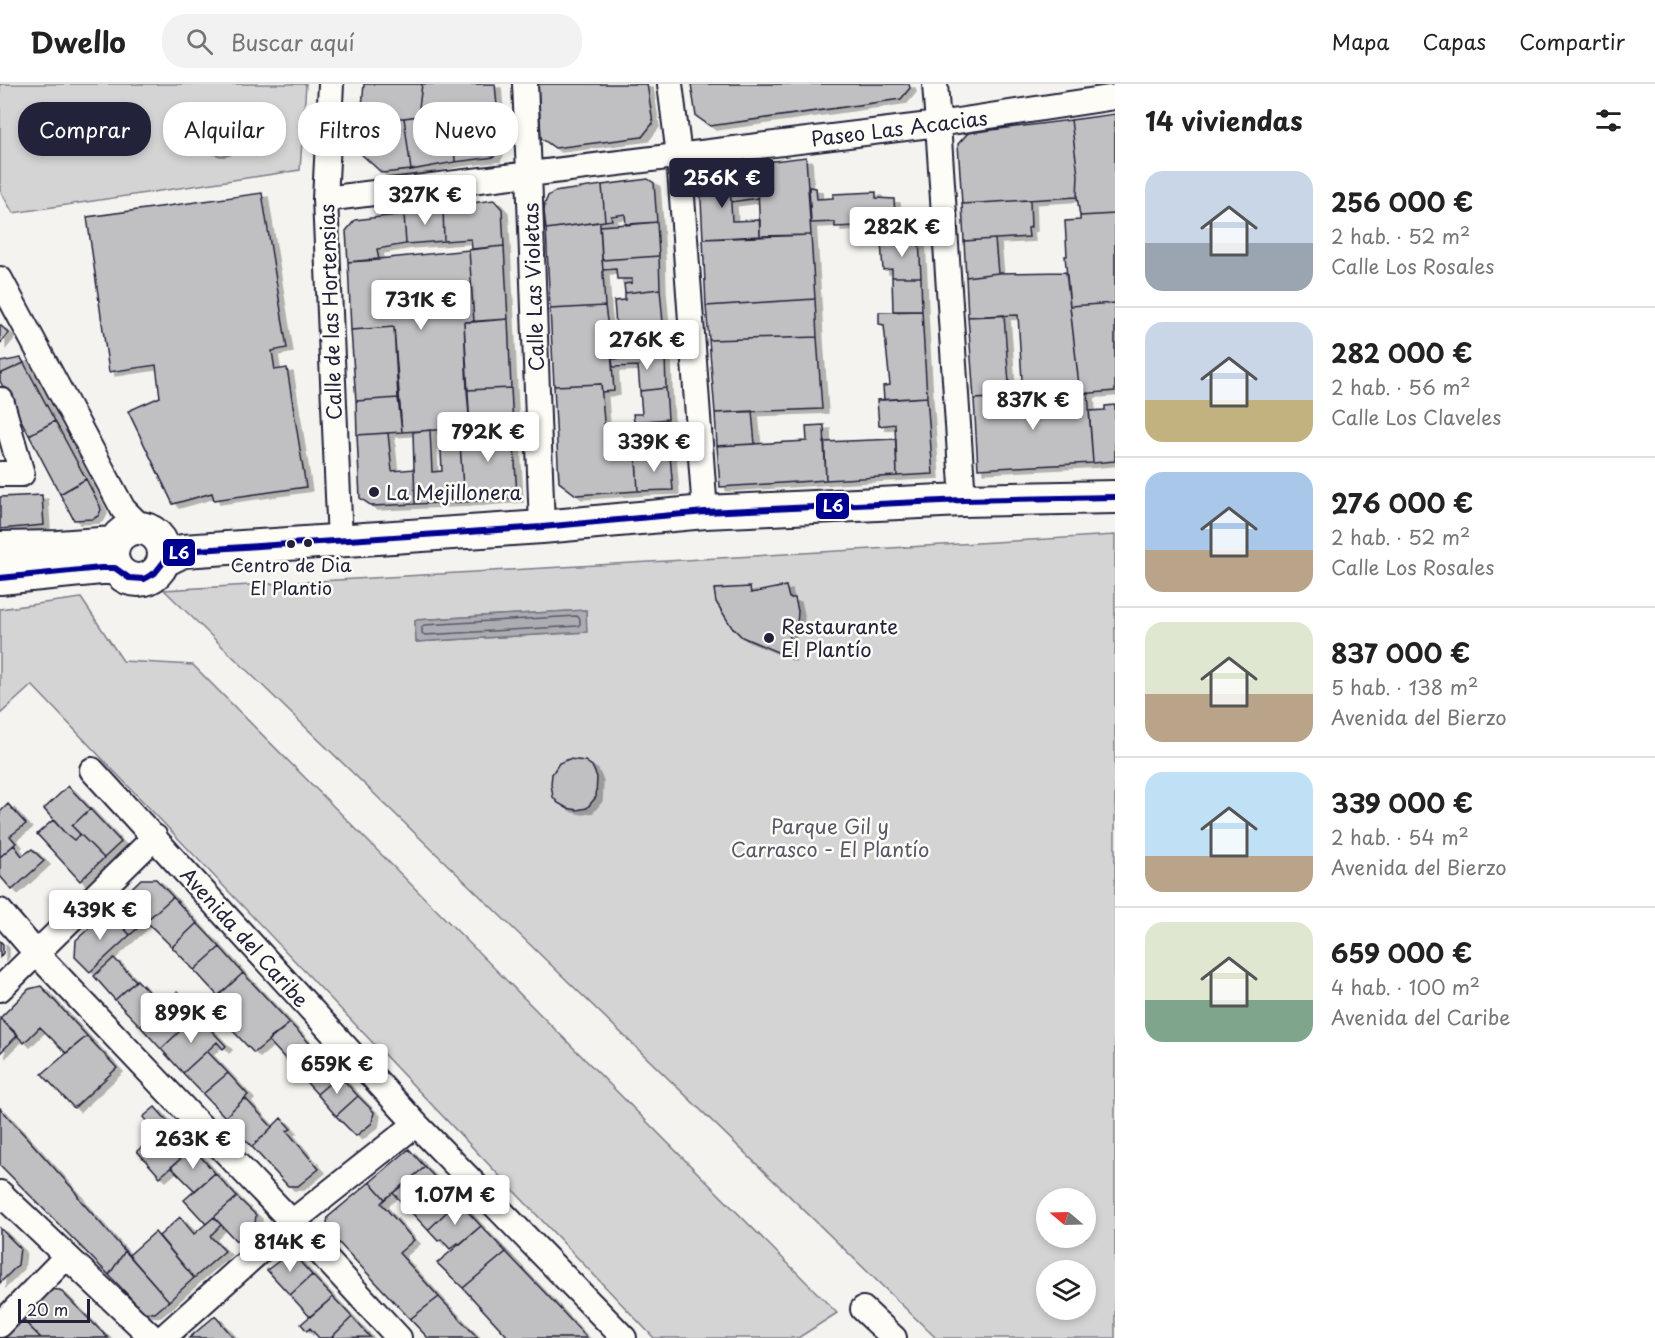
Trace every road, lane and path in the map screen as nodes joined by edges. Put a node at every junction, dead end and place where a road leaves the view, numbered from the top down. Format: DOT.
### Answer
graph roads {
  1 [pos="331,84"];
  2 [pos="525,84"];
  3 [pos="670,84"];
  4 [pos="934,84"];
  5 [pos="1115,98"];
  6 [pos="939,123"];
  7 [pos="679,156"];
  8 [pos="530,173"];
  9 [pos="325,199"];
  10 [pos="0,279"];
  11 [pos="0,400"];
  12 [pos="0,474"];
  13 [pos="1115,497"];
  14 [pos="963,500"];
  15 [pos="705,512"];
  16 [pos="542,527"];
  17 [pos="340,541"];
  18 [pos="141,542"];
  19 [pos="0,548"];
  20 [pos="0,578"];
  21 [pos="92,770"];
  22 [pos="154,837"];
  23 [pos="0,911"];
  24 [pos="37,954"];
  25 [pos="0,988"];
  26 [pos="416,1124"];
  27 [pos="0,1193"];
  28 [pos="292,1222"];
  29 [pos="66,1257"];
  30 [pos="863,1309"];
  31 [pos="0,1325"];
  32 [pos="153,1338"];
  33 [pos="163,1338"];
  34 [pos="399,1338"];
  35 [pos="624,1338"];
  36 [pos="894,1338"];
  1 -- 9 [label="street, Calle de las Hortensias"];
  2 -- 8 [label="street, Calle Las Violetas"];
  3 -- 7 [label="street"];
  4 -- 6 [label="street"];
  5 -- 6 [label="street, Paseo Las Acacias"];
  6 -- 7 [label="street, Paseo Las Acacias"];
  6 -- 14 [label="street"];
  7 -- 8 [label="street, Paseo Las Acacias"];
  7 -- 15 [label="street"];
  8 -- 9 [label="street, Paseo Las Acacias"];
  8 -- 16 [label="street, Calle Las Violetas"];
  9 -- 17 [label="street, Calle de las Hortensias"];
  10 -- 18 [label="street"];
  11 -- 12 [label="street"];
  13 -- 14 [label="main road"];
  14 -- 15 [label="main road"];
  15 -- 16 [label="main road"];
  16 -- 17 [label="main road"];
  17 -- 18 [label="main road"];
  18 -- 19 [label="main road"];
  18 -- 20 [label="main road"];
  21 -- 22 [label="street, Avenida del Caribe"];
  22 -- 24 [label="street"];
  22 -- 26 [label="street, Avenida del Caribe"];
  23 -- 24 [label="street"];
  24 -- 25 [label="street"];
  24 -- 28 [label="street"];
  26 -- 28 [label="street"];
  26 -- 35 [label="street, Avenida del Caribe"];
  27 -- 29 [label="street"];
  28 -- 33 [label="street"];
  28 -- 34 [label="street"];
  29 -- 31 [label="street"];
  29 -- 32 [label="street"];
  30 -- 36 [label="street"];
}
